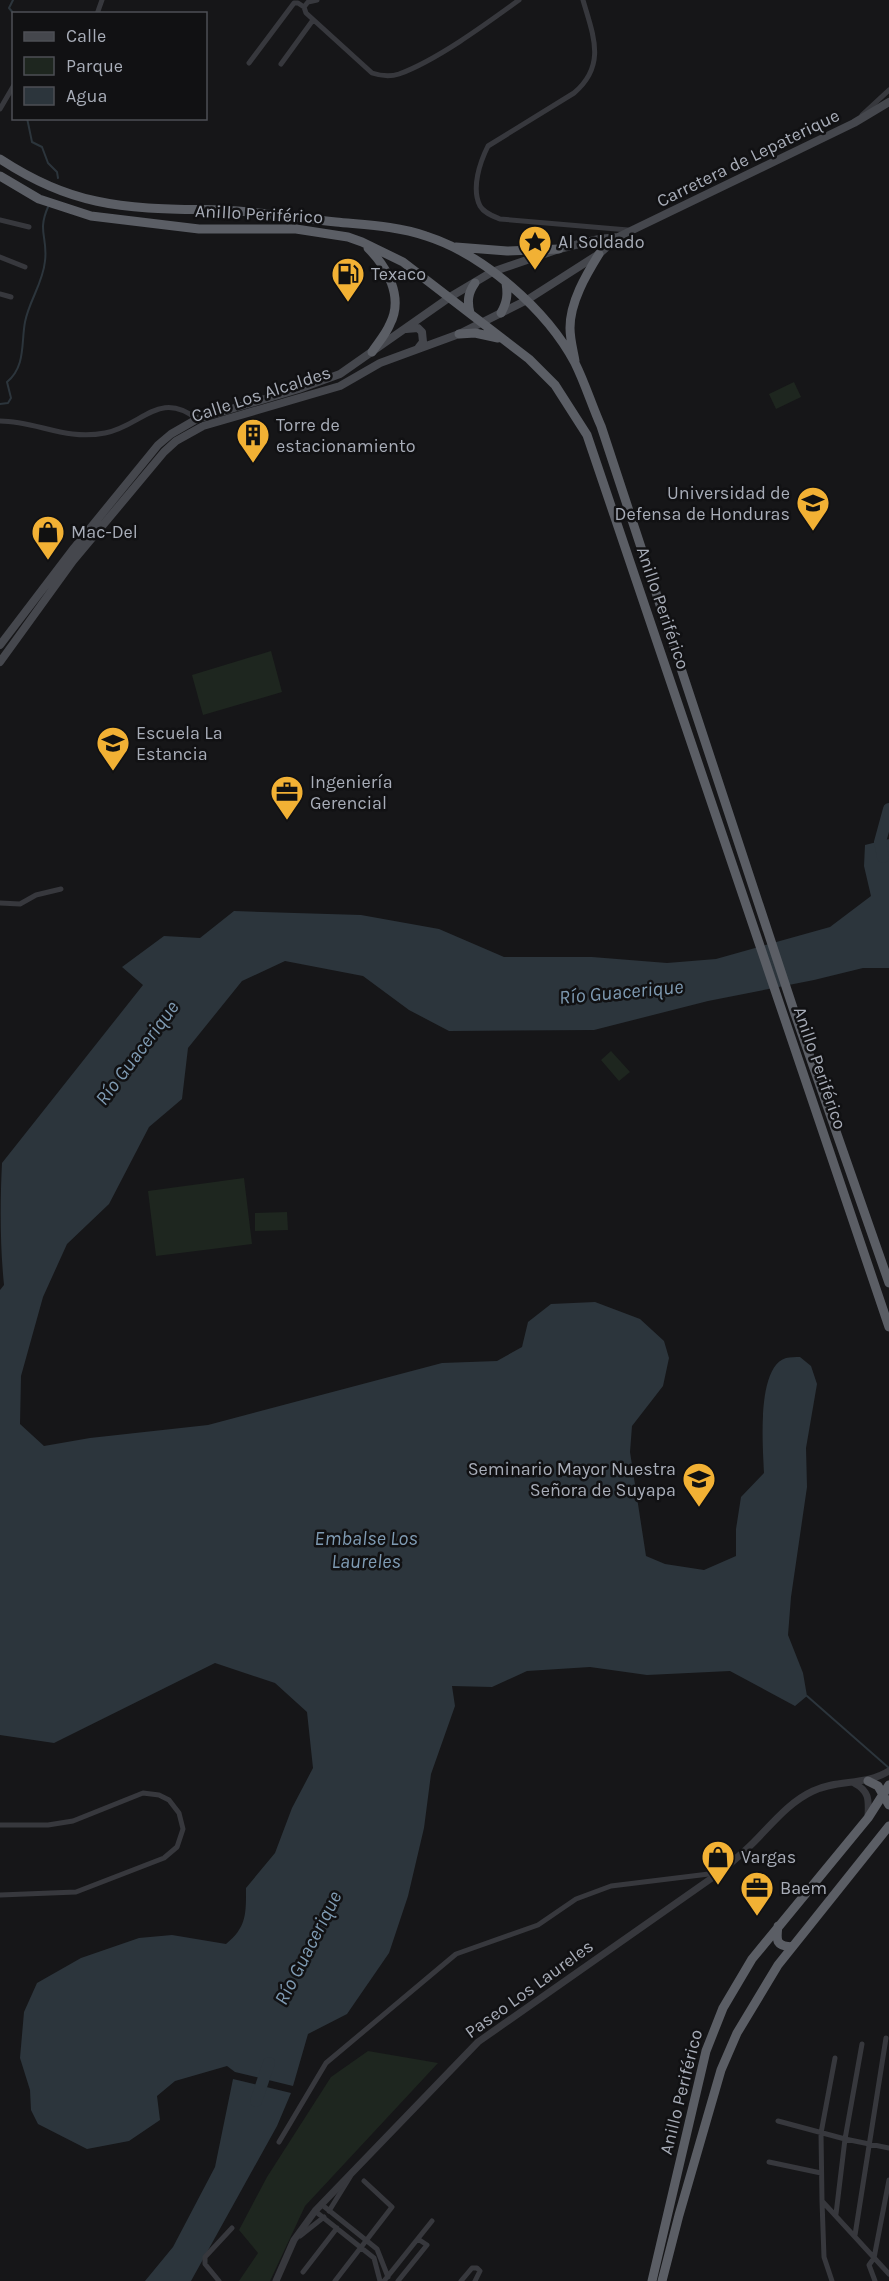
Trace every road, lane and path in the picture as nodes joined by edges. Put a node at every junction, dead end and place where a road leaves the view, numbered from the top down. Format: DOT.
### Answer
graph roads {
  1 [pos="317,0"];
  2 [pos="519,0"];
  3 [pos="583,0"];
  4 [pos="304,7"];
  5 [pos="313,20"];
  6 [pos="249,63"];
  7 [pos="281,63"];
  8 [pos="12,88"];
  9 [pos="889,90"];
  10 [pos="889,102"];
  11 [pos="0,109"];
  12 [pos="855,123"];
  13 [pos="0,159"];
  14 [pos="0,176"];
  15 [pos="0,220"];
  16 [pos="28,227"];
  17 [pos="632,231"];
  18 [pos="618,237"];
  19 [pos="362,242"];
  20 [pos="452,246"];
  21 [pos="559,249"];
  22 [pos="599,254"];
  23 [pos="0,257"];
  24 [pos="25,267"];
  25 [pos="492,272"];
  26 [pos="475,283"];
  27 [pos="506,283"];
  28 [pos="0,294"];
  29 [pos="11,297"];
  30 [pos="450,297"];
  31 [pos="528,300"];
  32 [pos="470,313"];
  33 [pos="501,313"];
  34 [pos="482,322"];
  35 [pos="403,330"];
  36 [pos="459,334"];
  37 [pos="508,343"];
  38 [pos="419,347"];
  39 [pos="372,352"];
  40 [pos="575,363"];
  41 [pos="197,419"];
  42 [pos="0,421"];
  43 [pos="0,645"];
  44 [pos="0,662"];
  45 [pos="61,889"];
  46 [pos="0,903"];
  47 [pos="790,1016"];
  48 [pos="889,1283"];
  49 [pos="889,1327"];
  50 [pos="889,1772"];
  51 [pos="868,1781"];
  52 [pos="852,1782"];
  53 [pos="887,1789"];
  54 [pos="889,1804"];
  55 [pos="868,1818"];
  56 [pos="889,1818"];
  57 [pos="0,1825"];
  58 [pos="887,1830"];
  59 [pos="719,1873"];
  60 [pos="0,1896"];
  61 [pos="778,1926"];
  62 [pos="792,1947"];
  63 [pos="886,2038"];
  64 [pos="862,2044"];
  65 [pos="835,2058"];
  66 [pos="778,2121"];
  67 [pos="821,2133"];
  68 [pos="845,2139"];
  69 [pos="279,2142"];
  70 [pos="870,2144"];
  71 [pos="889,2148"];
  72 [pos="769,2162"];
  73 [pos="357,2166"];
  74 [pos="822,2173"];
  75 [pos="889,2180"];
  76 [pos="364,2181"];
  77 [pos="822,2201"];
  78 [pos="321,2205"];
  79 [pos="315,2211"];
  80 [pos="329,2211"];
  81 [pos="836,2214"];
  82 [pos="324,2217"];
  83 [pos="432,2221"];
  84 [pos="231,2228"];
  85 [pos="337,2228"];
  86 [pos="855,2235"];
  87 [pos="366,2239"];
  88 [pos="418,2239"];
  89 [pos="294,2240"];
  90 [pos="361,2246"];
  91 [pos="873,2258"];
  92 [pos="303,2272"];
  93 [pos="889,2274"];
  94 [pos="381,2279"];
  95 [pos="219,2281"];
  96 [pos="276,2281"];
  97 [pos="335,2281"];
  98 [pos="398,2281"];
  99 [pos="461,2281"];
  100 [pos="475,2281"];
  101 [pos="651,2281"];
  102 [pos="662,2281"];
  103 [pos="832,2281"];
  104 [pos="874,2281"];
  1 -- 4 [label="street"];
  2 -- 5 [label="street"];
  3 -- 17 [label="street"];
  4 -- 5 [label="street"];
  4 -- 6 [label="street"];
  5 -- 7 [label="street"];
  8 -- 11 [label="street"];
  9 -- 12 [label="street"];
  10 -- 12 [label="main road, Carretera de Lepaterique"];
  12 -- 17 [label="main road, Carretera de Lepaterique"];
  13 -- 20 [label="highway, Anillo Periférico"];
  14 -- 19 [label="highway, Anillo Periférico"];
  15 -- 16 [label="street"];
  17 -- 18 [label="main road, Carretera de Lepaterique"];
  18 -- 21 [label="main road, Carretera de Lepaterique"];
  18 -- 22 [label="main road, Carretera de Lepaterique"];
  19 -- 30 [label="highway, Anillo Periférico"];
  19 -- 39 [label="highway"];
  20 -- 21 [label="highway"];
  20 -- 25 [label="highway, Anillo Periférico"];
  21 -- 25 [label="main road, Carretera de Lepaterique"];
  22 -- 31 [label="main road, Carretera de Lepaterique"];
  22 -- 40 [label="highway"];
  23 -- 24 [label="street"];
  25 -- 26 [label="main road, Carretera de Lepaterique"];
  25 -- 27 [label="highway, Anillo Periférico"];
  26 -- 30 [label="main road, Carretera de Lepaterique"];
  26 -- 32 [label="highway"];
  27 -- 31 [label="highway, Anillo Periférico"];
  27 -- 33 [label="highway"];
  28 -- 29 [label="street"];
  30 -- 32 [label="highway, Anillo Periférico"];
  30 -- 35 [label="main road, Calle Los Alcaldes"];
  31 -- 33 [label="main road, Carretera de Lepaterique"];
  31 -- 40 [label="highway, Anillo Periférico"];
  32 -- 34 [label="highway, Anillo Periférico"];
  33 -- 34 [label="main road, Carretera de Lepaterique"];
  34 -- 36 [label="main road, Calle Los Alcaldes"];
  34 -- 37 [label="highway, Anillo Periférico"];
  35 -- 38 [label="main road"];
  35 -- 39 [label="main road, Calle Los Alcaldes"];
  36 -- 37 [label="highway"];
  36 -- 38 [label="main road, Calle Los Alcaldes"];
  37 -- 47 [label="highway, Anillo Periférico"];
  38 -- 44 [label="main road, Calle Los Alcaldes"];
  39 -- 41 [label="main road, Calle Los Alcaldes"];
  40 -- 47 [label="highway, Anillo Periférico"];
  41 -- 42 [label="street"];
  41 -- 43 [label="main road, Calle Los Alcaldes"];
  45 -- 46 [label="street"];
  47 -- 48 [label="highway, Anillo Periférico"];
  47 -- 49 [label="highway, Anillo Periférico"];
  50 -- 51 [label="street, Paseo Los Laureles"];
  51 -- 52 [label="street, Paseo Los Laureles"];
  51 -- 53 [label="highway"];
  52 -- 55 [label="street"];
  52 -- 59 [label="street, Paseo Los Laureles"];
  53 -- 54 [label="highway"];
  53 -- 55 [label="highway, Anillo Periférico"];
  55 -- 61 [label="highway, Anillo Periférico"];
  56 -- 58 [label="highway"];
  57 -- 60 [label="street"];
  58 -- 62 [label="highway, Anillo Periférico"];
  59 -- 69 [label="street"];
  59 -- 73 [label="street, Paseo Los Laureles"];
  61 -- 62 [label="highway"];
  61 -- 101 [label="highway, Anillo Periférico"];
  62 -- 102 [label="highway, Anillo Periférico"];
  63 -- 70 [label="street"];
  64 -- 68 [label="street"];
  65 -- 67 [label="street"];
  66 -- 67 [label="street"];
  67 -- 68 [label="street"];
  67 -- 74 [label="street"];
  68 -- 70 [label="street"];
  68 -- 81 [label="street"];
  70 -- 71 [label="street"];
  70 -- 86 [label="street"];
  72 -- 74 [label="street"];
  73 -- 78 [label="street, Paseo Los Laureles"];
  73 -- 80 [label="street"];
  74 -- 77 [label="street"];
  75 -- 91 [label="street"];
  76 -- 87 [label="street"];
  77 -- 81 [label="street"];
  77 -- 103 [label="street"];
  78 -- 79 [label="street, Paseo Los Laureles"];
  78 -- 80 [label="street"];
  79 -- 82 [label="street"];
  79 -- 89 [label="street, Paseo Los Laureles"];
  80 -- 87 [label="street"];
  81 -- 86 [label="street"];
  82 -- 85 [label="street"];
  82 -- 89 [label="street"];
  83 -- 88 [label="street"];
  84 -- 95 [label="street"];
  85 -- 90 [label="street"];
  85 -- 92 [label="street"];
  86 -- 91 [label="street"];
  87 -- 90 [label="street"];
  87 -- 94 [label="street"];
  88 -- 94 [label="street"];
  88 -- 98 [label="street"];
  89 -- 96 [label="street, Paseo Los Laureles"];
  90 -- 94 [label="street"];
  90 -- 97 [label="street"];
  91 -- 93 [label="street"];
  91 -- 104 [label="street"];
  99 -- 100 [label="street"];
}
